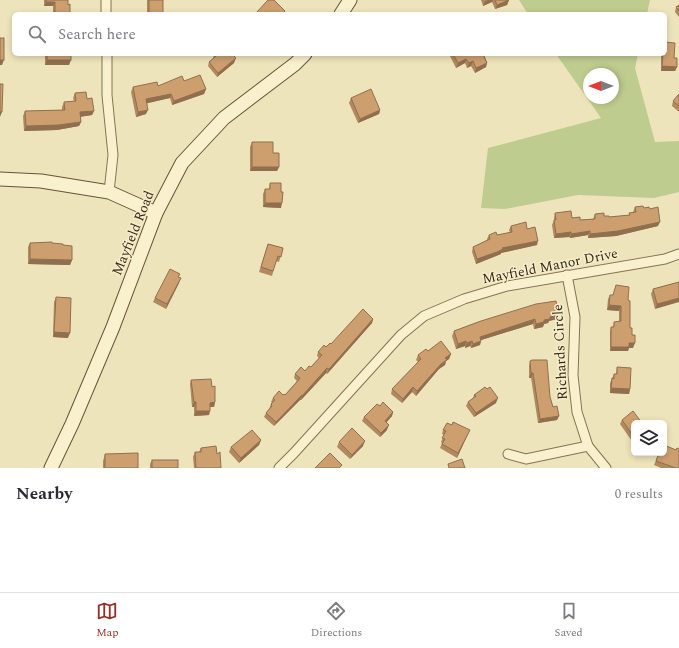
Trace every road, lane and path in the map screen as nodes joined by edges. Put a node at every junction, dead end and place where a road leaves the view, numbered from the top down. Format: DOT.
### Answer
graph roads {
  1 [pos="106,0"];
  2 [pos="350,0"];
  3 [pos="106,12"];
  4 [pos="342,12"];
  5 [pos="107,56"];
  6 [pos="303,56"];
  7 [pos="0,179"];
  8 [pos="109,192"];
  9 [pos="156,214"];
  10 [pos="679,254"];
  11 [pos="567,275"];
  12 [pos="588,446"];
  13 [pos="508,454"];
  14 [pos="51,468"];
  15 [pos="278,468"];
  16 [pos="606,468"];
  1 -- 3 [label="street"];
  2 -- 4 [label="street"];
  5 -- 8 [label="street"];
  6 -- 9 [label="street, Mayfield Road"];
  7 -- 8 [label="street"];
  8 -- 9 [label="street"];
  9 -- 14 [label="street, Mayfield Road"];
  10 -- 11 [label="street, Mayfield Manor Drive"];
  11 -- 12 [label="street, Richards Circle"];
  11 -- 15 [label="street, Mayfield Manor Drive"];
  12 -- 13 [label="street"];
  12 -- 16 [label="street, Richards Circle"];
}
